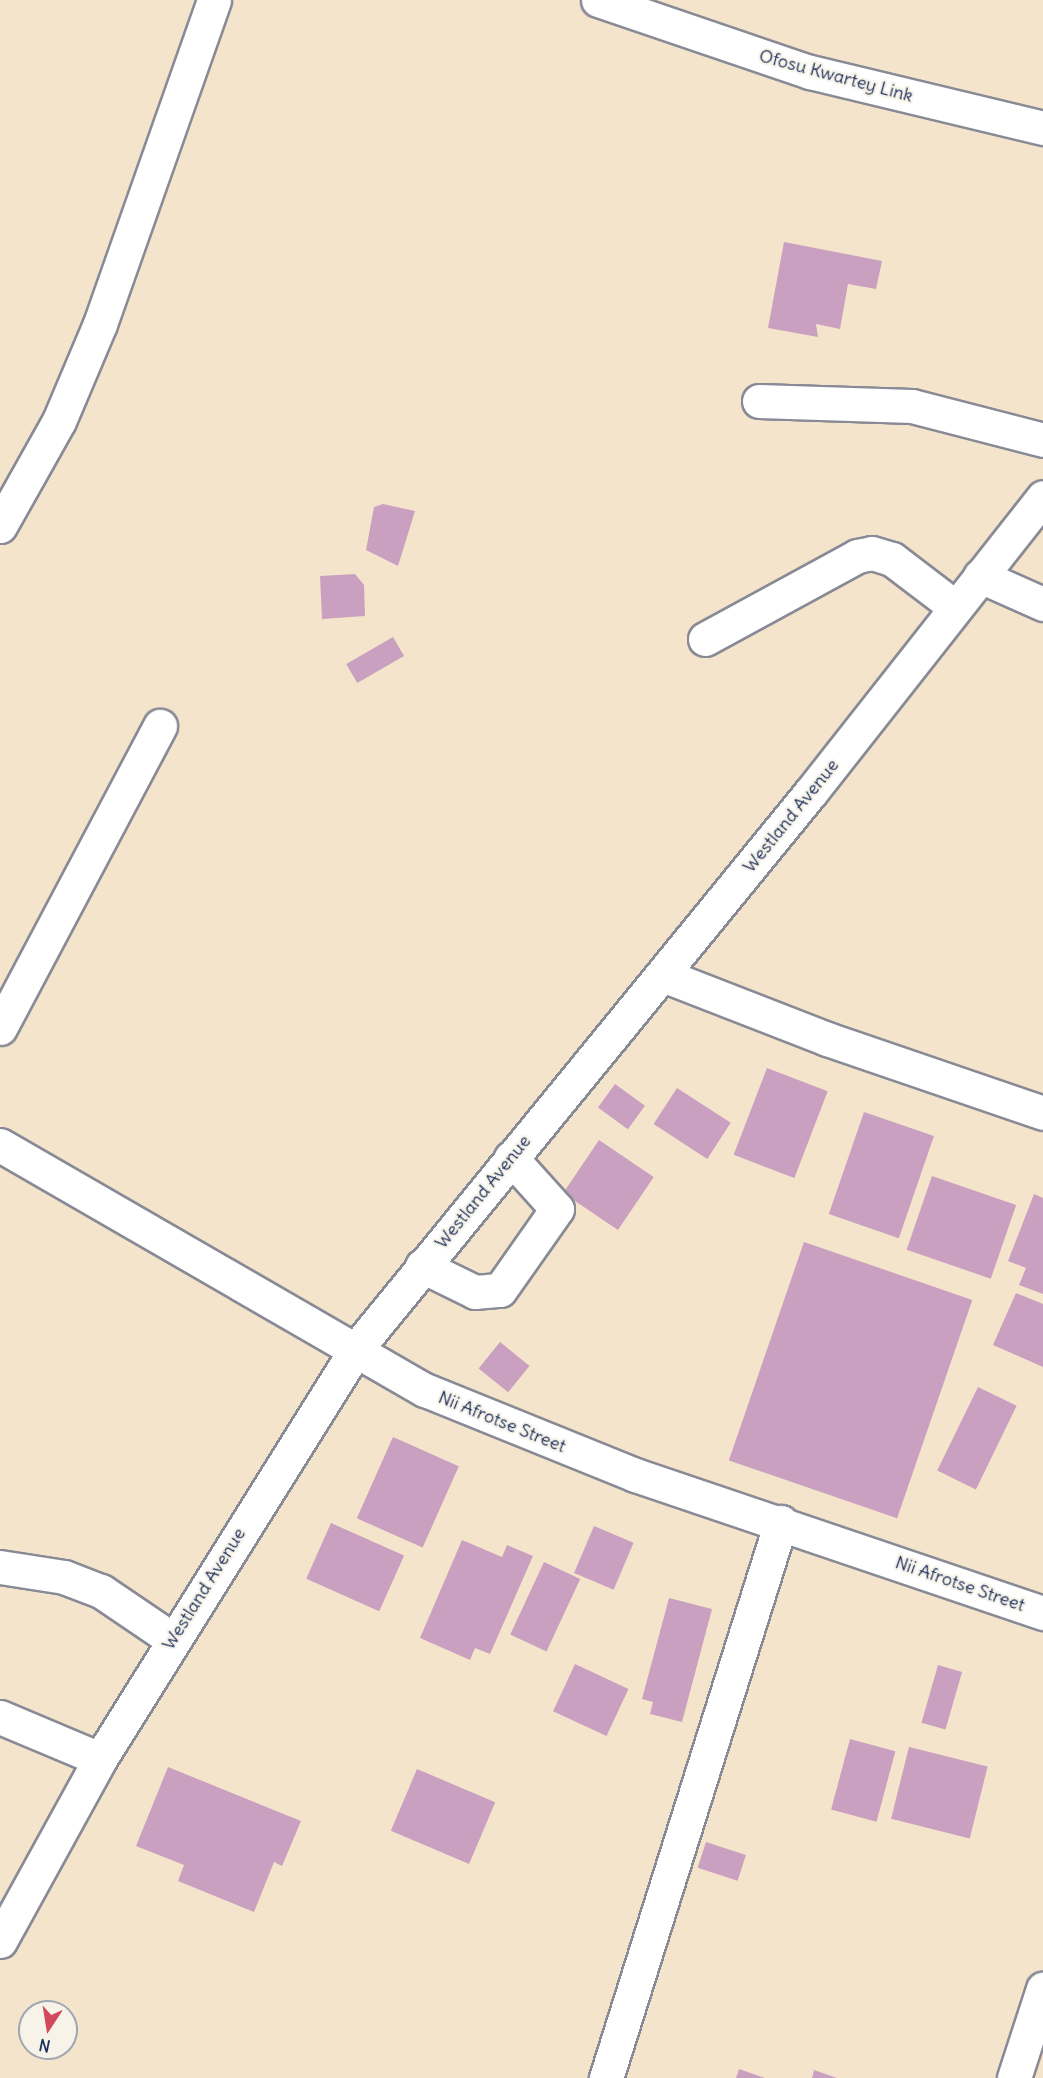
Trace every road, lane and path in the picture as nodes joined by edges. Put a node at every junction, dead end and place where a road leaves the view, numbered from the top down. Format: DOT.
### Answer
graph roads {
  1 [pos="214,0"];
  2 [pos="598,0"];
  3 [pos="1043,128"];
  4 [pos="759,401"];
  5 [pos="1043,440"];
  6 [pos="1043,497"];
  7 [pos="0,526"];
  8 [pos="980,576"];
  9 [pos="1043,604"];
  10 [pos="955,607"];
  11 [pos="705,639"];
  12 [pos="160,726"];
  13 [pos="663,975"];
  14 [pos="0,1028"];
  15 [pos="1043,1113"];
  16 [pos="0,1145"];
  17 [pos="511,1158"];
  18 [pos="422,1266"];
  19 [pos="357,1348"];
  20 [pos="781,1522"];
  21 [pos="0,1567"];
  22 [pos="1043,1613"];
  23 [pos="172,1639"];
  24 [pos="0,1718"];
  25 [pos="100,1759"];
  26 [pos="0,1941"];
  27 [pos="1043,1989"];
  28 [pos="606,2078"];
  29 [pos="1014,2078"];
  1 -- 7 [label="street"];
  2 -- 3 [label="street, Ofosu Kwartey Link"];
  4 -- 5 [label="street"];
  6 -- 8 [label="street, Westland Avenue"];
  8 -- 9 [label="street"];
  8 -- 10 [label="street, Westland Avenue"];
  10 -- 11 [label="street"];
  10 -- 13 [label="street, Westland Avenue"];
  12 -- 14 [label="street"];
  13 -- 15 [label="street"];
  13 -- 17 [label="street, Westland Avenue"];
  16 -- 19 [label="street, Nii Afrotse Street"];
  17 -- 18 [label="street, Westland Avenue"];
  17 -- 18 [label="street"];
  18 -- 19 [label="street, Westland Avenue"];
  19 -- 20 [label="street, Nii Afrotse Street"];
  19 -- 23 [label="street, Westland Avenue"];
  20 -- 22 [label="street, Nii Afrotse Street"];
  20 -- 28 [label="street"];
  21 -- 23 [label="street"];
  23 -- 25 [label="street, Westland Avenue"];
  24 -- 25 [label="street"];
  25 -- 26 [label="street, Westland Avenue"];
  27 -- 29 [label="street"];
}
